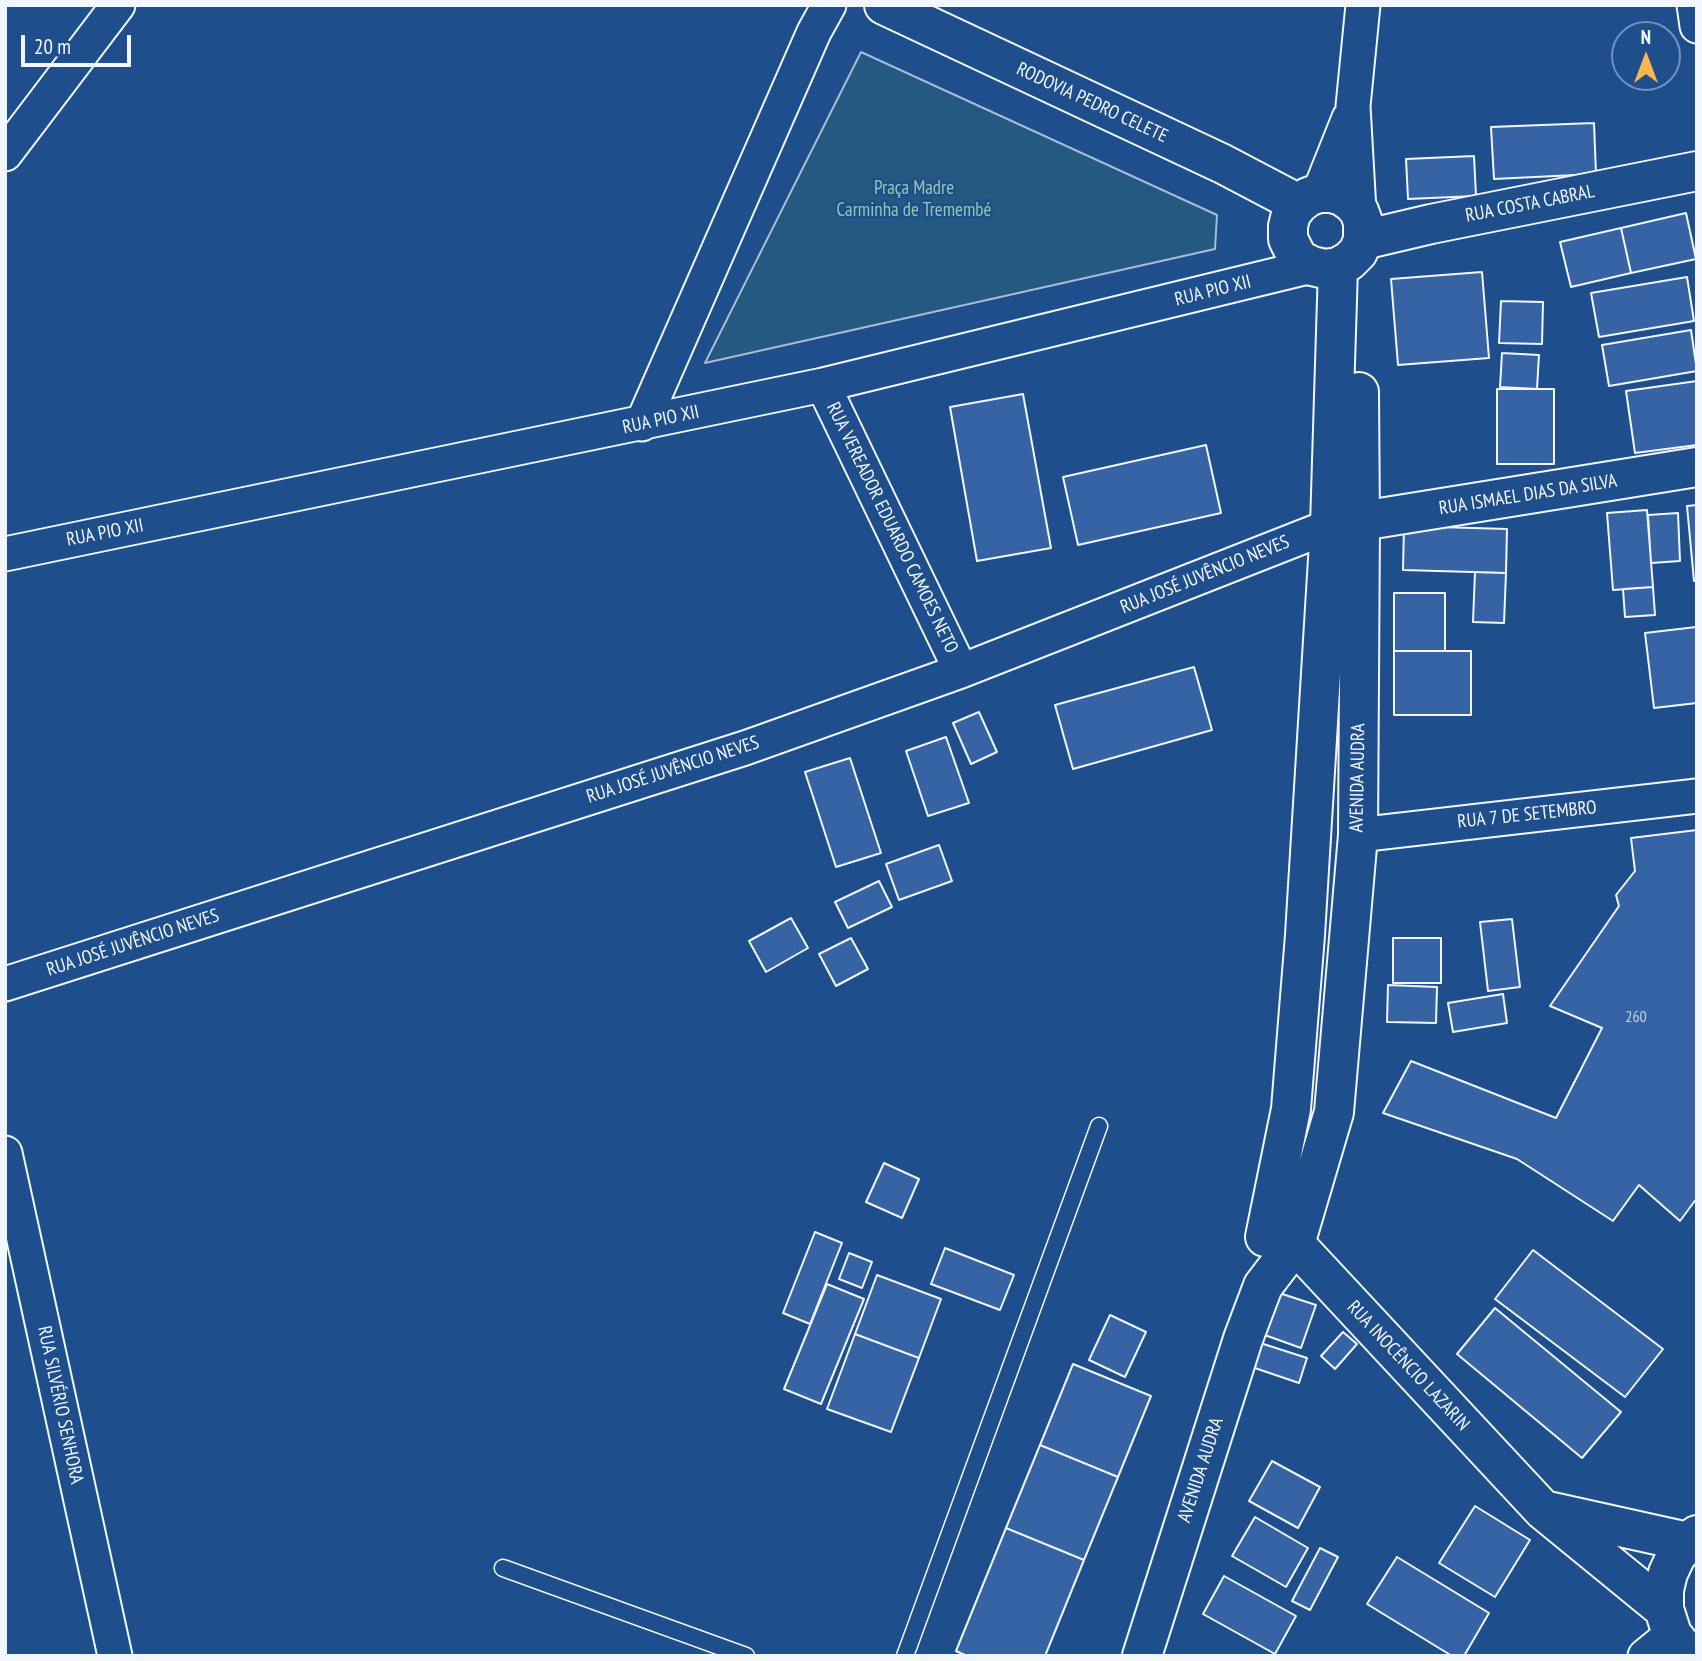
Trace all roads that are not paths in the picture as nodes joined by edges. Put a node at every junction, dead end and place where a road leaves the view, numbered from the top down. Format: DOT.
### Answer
graph roads {
  1 [pos="118,5"];
  2 [pos="829,5"];
  3 [pos="884,5"];
  4 [pos="1363,5"];
  5 [pos="1694,5"];
  6 [pos="1697,26"];
  7 [pos="1353,106"];
  8 [pos="5,154"];
  9 [pos="1697,171"];
  10 [pos="1309,198"];
  11 [pos="1346,247"];
  12 [pos="823,385"];
  13 [pos="642,424"];
  14 [pos="1697,467"];
  15 [pos="1345,524"];
  16 [pos="5,554"];
  17 [pos="961,671"];
  18 [pos="1697,796"];
  19 [pos="1358,835"];
  20 [pos="5,984"];
  21 [pos="1099,1126"];
  22 [pos="5,1153"];
  23 [pos="1280,1240"];
  24 [pos="1543,1510"];
  25 [pos="1692,1538"];
  26 [pos="503,1568"];
  27 [pos="1668,1639"];
  28 [pos="115,1656"];
  29 [pos="746,1656"];
  30 [pos="905,1656"];
  31 [pos="1142,1656"];
  1 -- 8 [label="street"];
  2 -- 13 [label="street"];
  3 -- 10 [label="main road, RODOVIA PEDRO CELETE"];
  4 -- 7 [label="street"];
  5 -- 6 [label="street"];
  7 -- 10 [label="street"];
  7 -- 11 [label="street"];
  9 -- 11 [label="main road, RUA COSTA CABRAL"];
  10 -- 11 [label="main road, RODOVIA PEDRO CELETE"];
  10 -- 11 [label="main road"];
  11 -- 12 [label="street, RUA PIO XII"];
  11 -- 15 [label="main road, AVENIDA AUDRA"];
  12 -- 13 [label="street, RUA PIO XII"];
  12 -- 17 [label="street, RUA VEREADOR EDUARDO CAMOES NETO"];
  13 -- 16 [label="street, RUA PIO XII"];
  14 -- 15 [label="main road, RUA ISMAEL DIAS DA SILVA"];
  15 -- 17 [label="street, RUA JOSÉ JUVÊNCIO NEVES"];
  15 -- 19 [label="main road, AVENIDA AUDRA"];
  15 -- 23 [label="main road, AVENIDA AUDRA"];
  17 -- 20 [label="street, RUA JOSÉ JUVÊNCIO NEVES"];
  18 -- 19 [label="street, RUA 7 DE SETEMBRO"];
  19 -- 23 [label="main road, AVENIDA AUDRA"];
  21 -- 30 [label="lane"];
  22 -- 28 [label="street, RUA SILVÉRIO SENHORA"];
  23 -- 24 [label="main road, RUA INOCÊNCIO LAZARIN"];
  23 -- 31 [label="main road, AVENIDA AUDRA"];
  24 -- 25 [label="main road"];
  24 -- 27 [label="main road, RUA INOCÊNCIO LAZARIN"];
  25 -- 27 [label="main road"];
  26 -- 29 [label="lane"];
}
